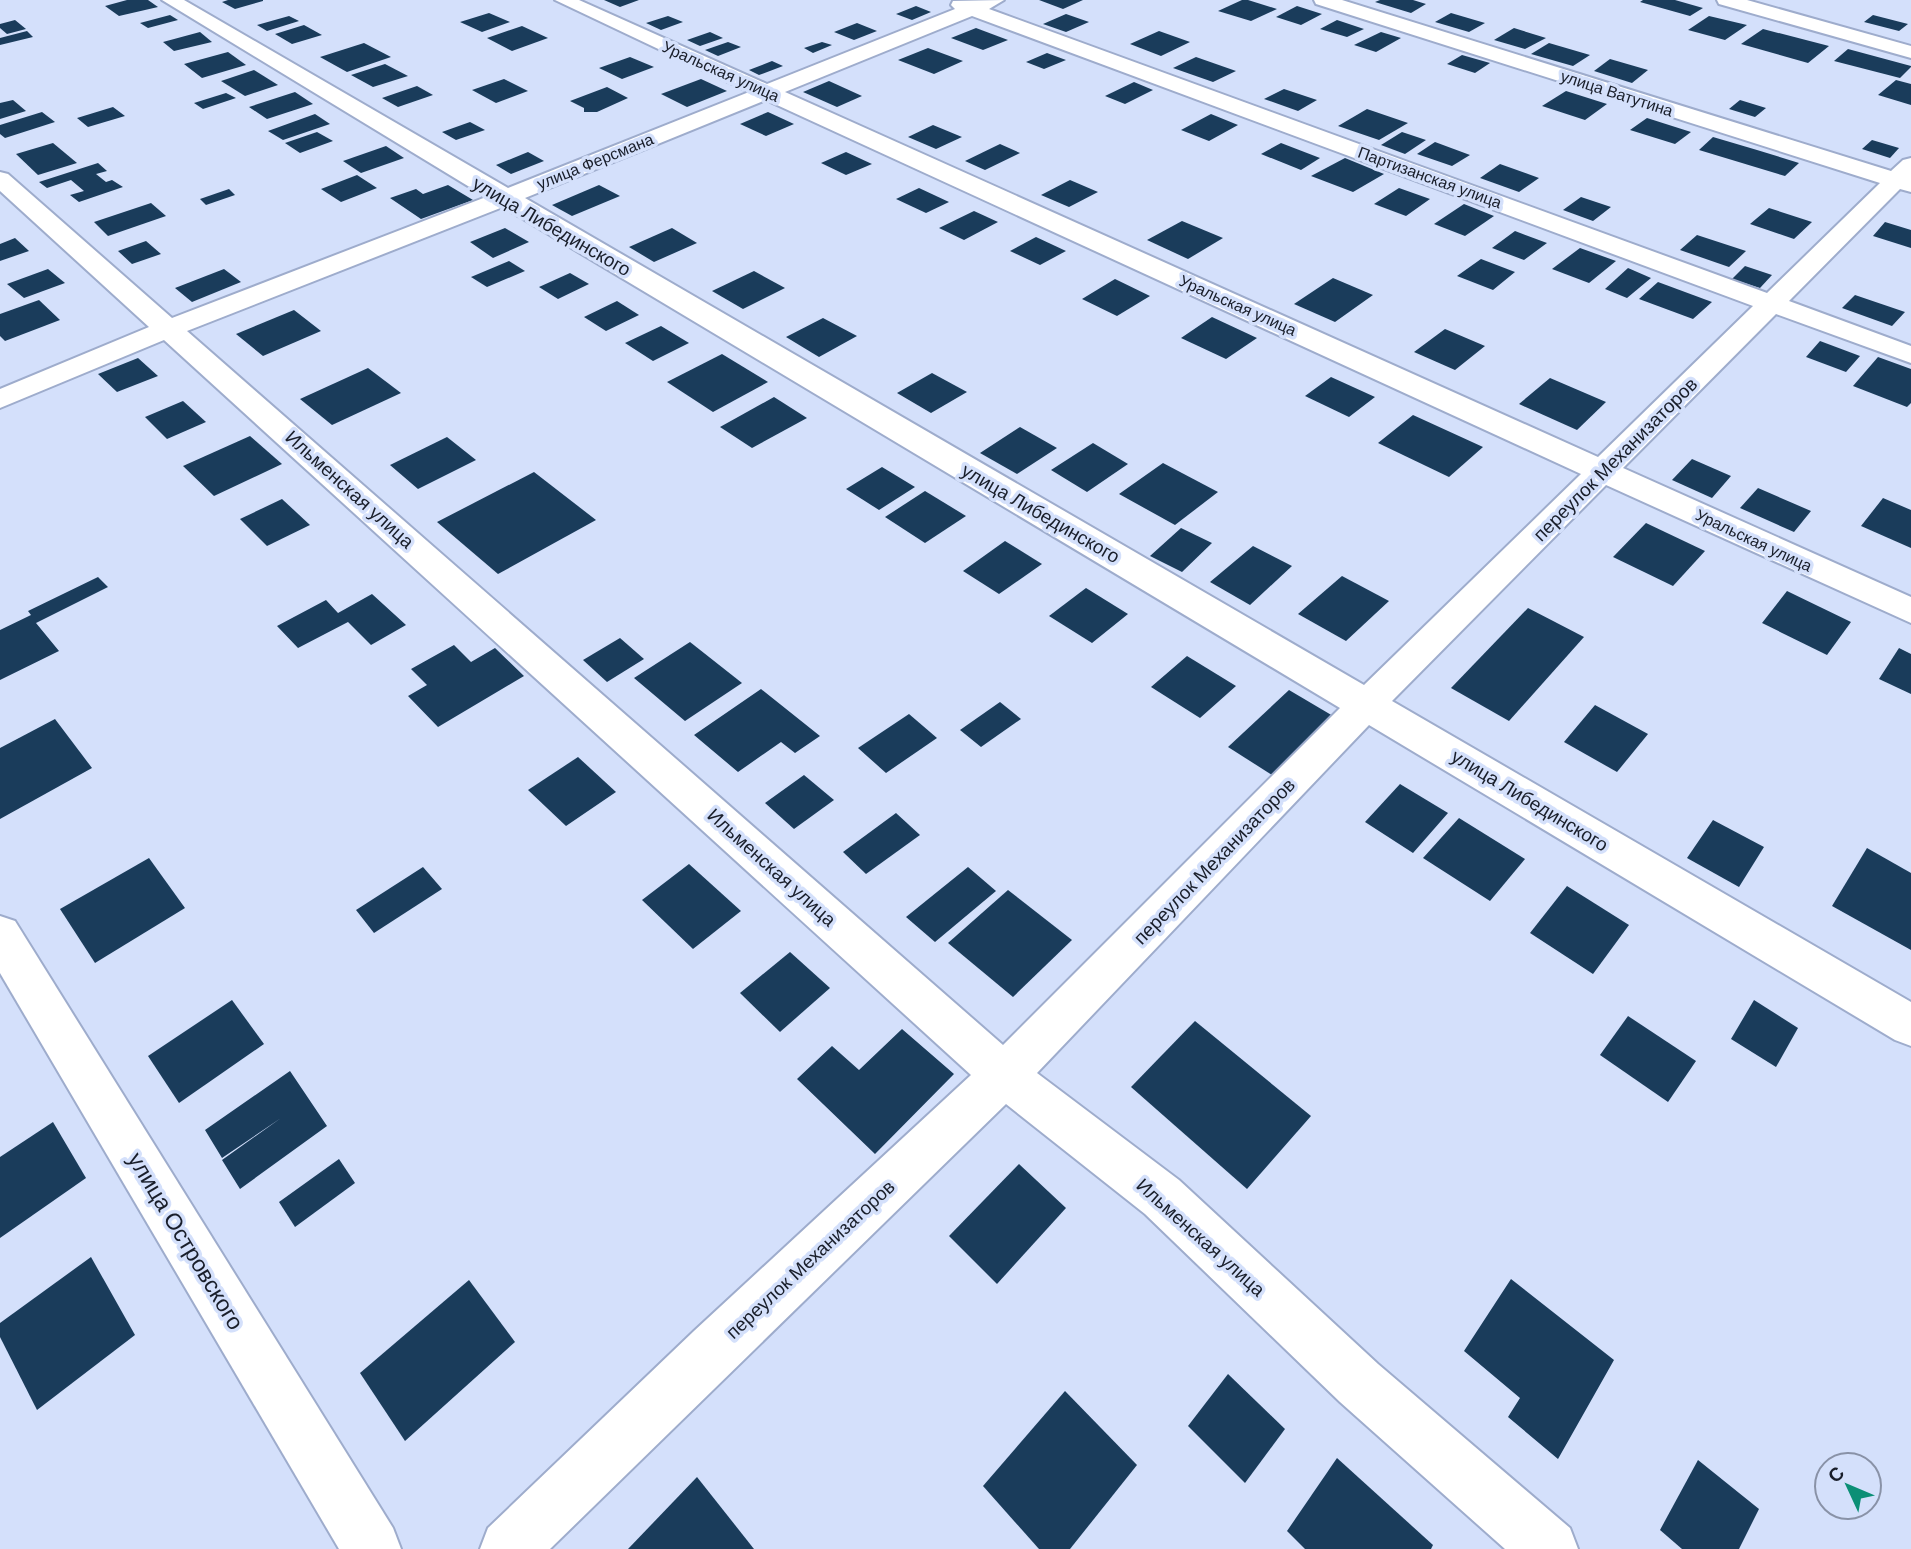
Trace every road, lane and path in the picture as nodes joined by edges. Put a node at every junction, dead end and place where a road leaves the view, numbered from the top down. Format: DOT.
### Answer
graph roads {
  1 [pos="171,0"];
  2 [pos="564,0"];
  3 [pos="948,0"];
  4 [pos="995,0"];
  5 [pos="1323,0"];
  6 [pos="1726,0"];
  7 [pos="973,9"];
  8 [pos="1911,52"];
  9 [pos="766,92"];
  10 [pos="1906,177"];
  11 [pos="0,178"];
  12 [pos="504,198"];
  13 [pos="1774,302"];
  14 [pos="170,328"];
  15 [pos="1911,355"];
  16 [pos="0,399"];
  17 [pos="1603,471"];
  18 [pos="1911,611"];
  19 [pos="1367,704"];
  20 [pos="0,934"];
  21 [pos="1911,1026"];
  22 [pos="1004,1075"];
  23 [pos="372,1549"];
  24 [pos="509,1549"];
  25 [pos="1549,1549"];
  1 -- 12 [label="street, улица Либединского"];
  2 -- 9 [label="street, Уральская улица"];
  3 -- 7 [label="street, Партизанская улица"];
  4 -- 7 [label="street, улица Ферсмана"];
  5 -- 10 [label="street, улица Ватутина"];
  6 -- 8 [label="street"];
  7 -- 9 [label="street, улица Ферсмана"];
  7 -- 13 [label="street, Партизанская улица"];
  9 -- 12 [label="street, улица Ферсмана"];
  9 -- 17 [label="street, Уральская улица"];
  10 -- 13 [label="street, переулок Механизаторов"];
  11 -- 14 [label="street, Ильменская улица"];
  12 -- 14 [label="street, улица Ферсмана"];
  12 -- 19 [label="street, улица Либединского"];
  13 -- 15 [label="street, Партизанская улица"];
  13 -- 17 [label="street, переулок Механизаторов"];
  14 -- 16 [label="street, улица Ферсмана"];
  14 -- 22 [label="street, Ильменская улица"];
  17 -- 18 [label="street, Уральская улица"];
  17 -- 19 [label="street, переулок Механизаторов"];
  19 -- 21 [label="street, улица Либединского"];
  19 -- 22 [label="street, переулок Механизаторов"];
  20 -- 23 [label="street, улица Островского"];
  22 -- 24 [label="street, переулок Механизаторов"];
  22 -- 25 [label="street, Ильменская улица"];
}
